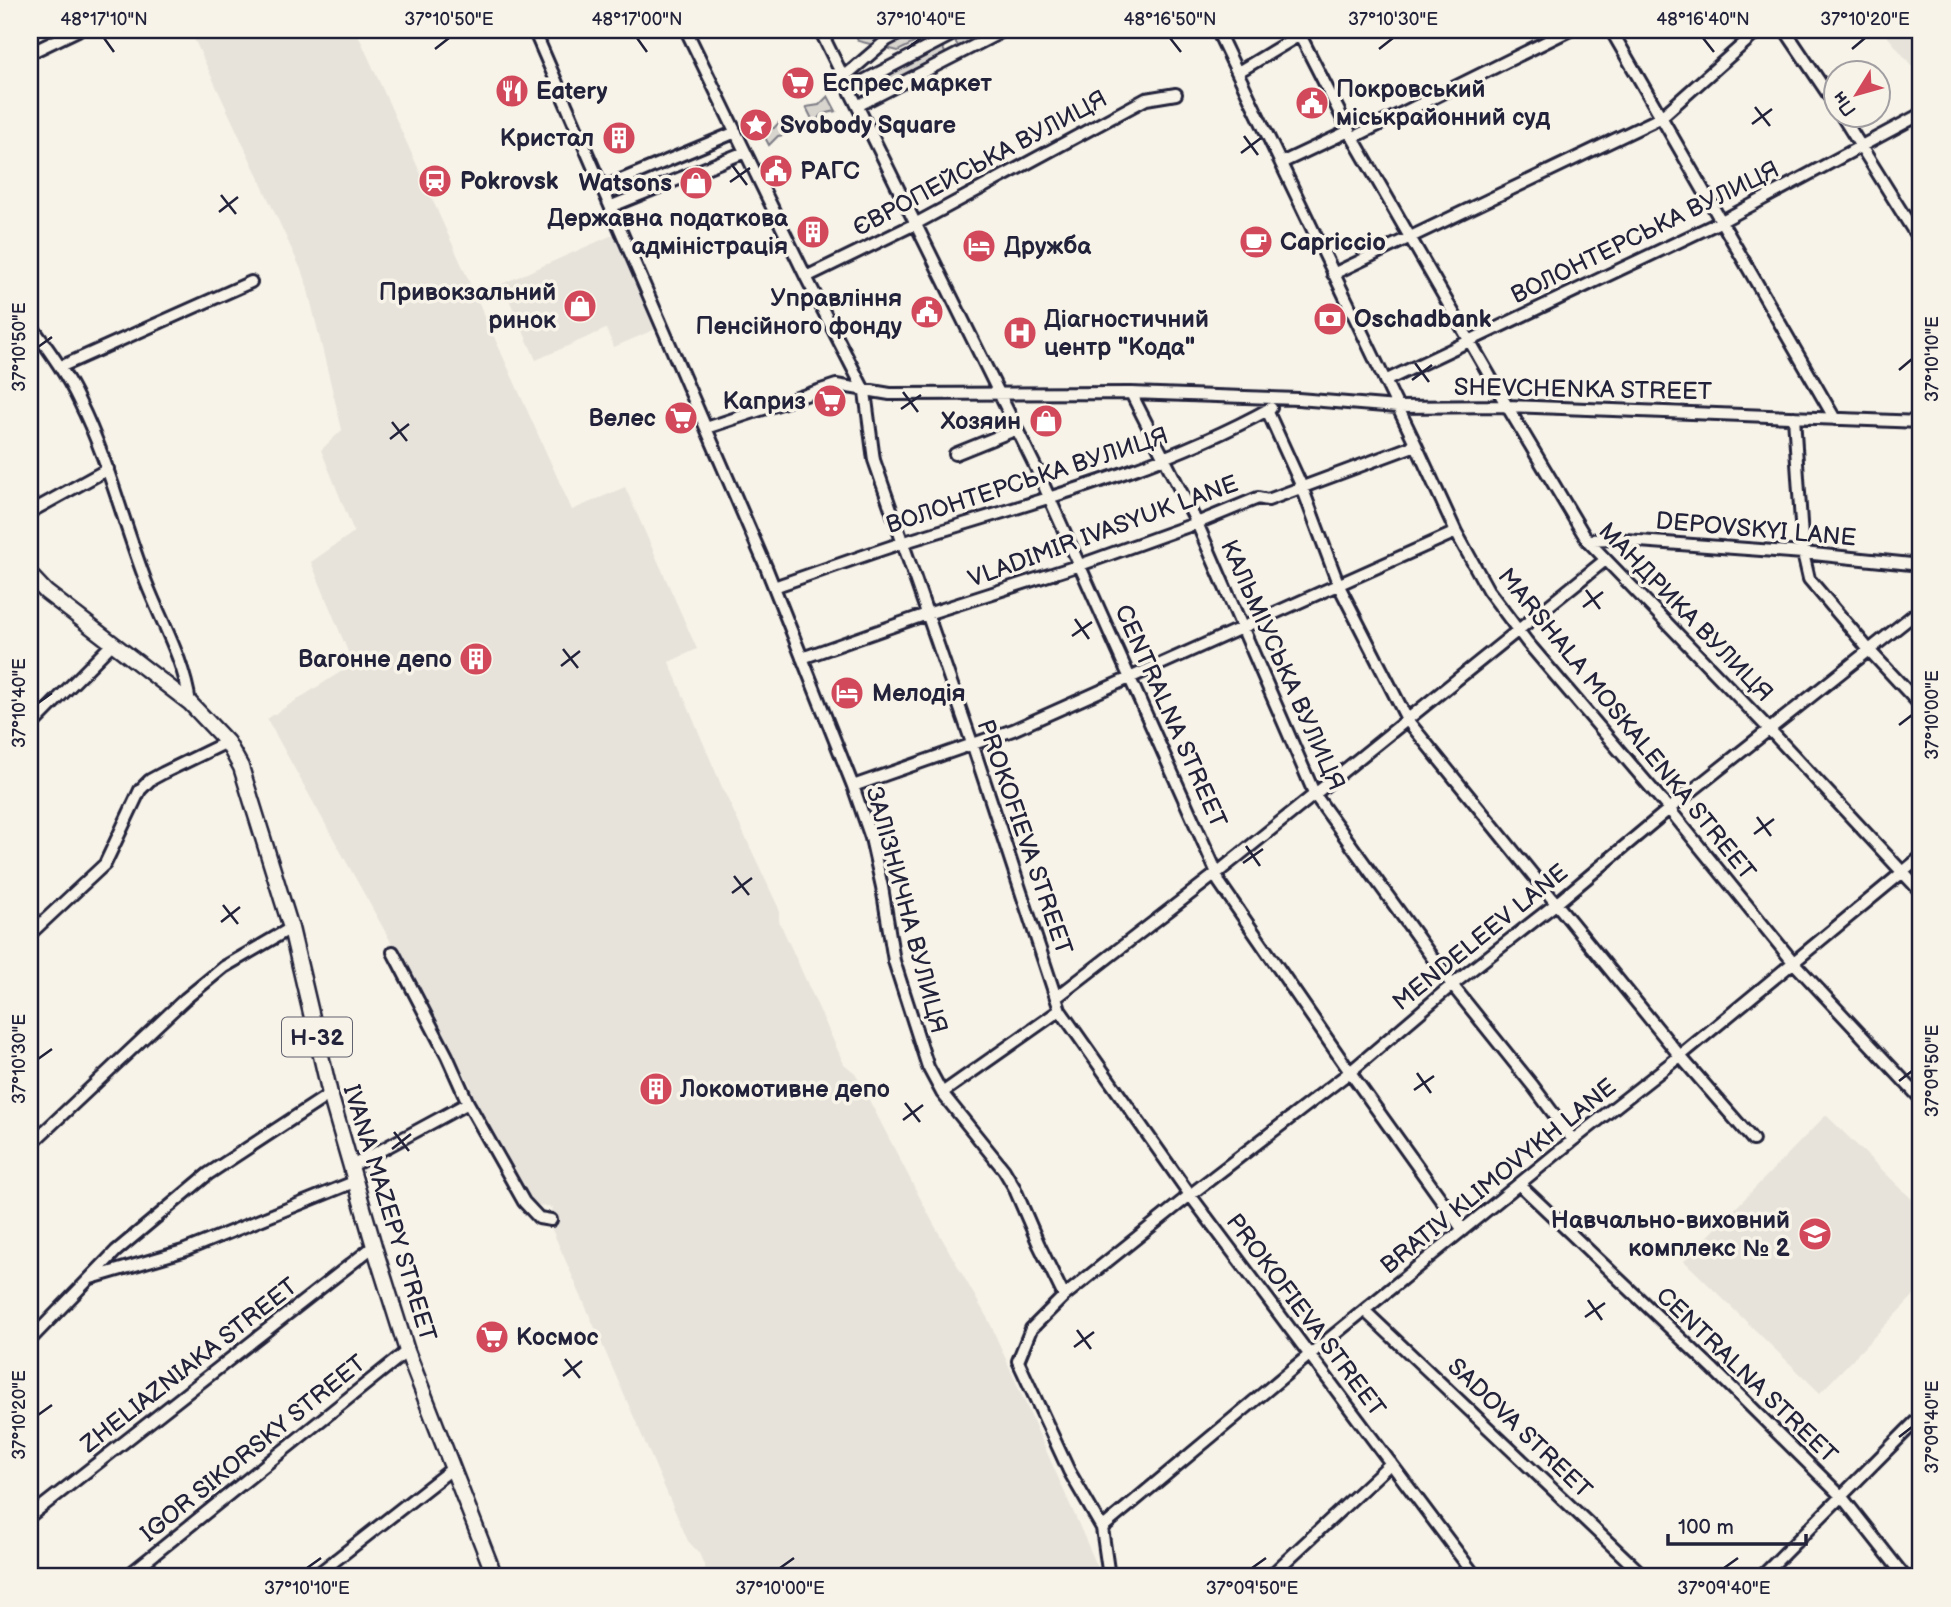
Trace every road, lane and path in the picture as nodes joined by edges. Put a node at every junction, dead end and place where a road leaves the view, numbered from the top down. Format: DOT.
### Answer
graph roads {
  1 [pos="78,30"];
  2 [pos="534,30"];
  3 [pos="686,30"];
  4 [pos="820,30"];
  5 [pos="906,30"];
  6 [pos="961,30"];
  7 [pos="1004,30"];
  8 [pos="1217,30"];
  9 [pos="1570,30"];
  10 [pos="1611,30"];
  11 [pos="1759,30"];
  12 [pos="1785,30"];
  13 [pos="1304,32"];
  14 [pos="30,53"];
  15 [pos="1238,72"];
  16 [pos="845,76"];
  17 [pos="1822,85"];
  18 [pos="850,88"];
  19 [pos="1175,94"];
  20 [pos="859,105"];
  21 [pos="1921,114"];
  22 [pos="1660,118"];
  23 [pos="1852,130"];
  24 [pos="736,132"];
  25 [pos="1351,134"];
  26 [pos="1863,146"];
  27 [pos="745,152"];
  28 [pos="1282,163"];
  29 [pos="604,187"];
  30 [pos="612,206"];
  31 [pos="1720,222"];
  32 [pos="915,224"];
  33 [pos="1412,238"];
  34 [pos="1921,243"];
  35 [pos="1333,274"];
  36 [pos="806,277"];
  37 [pos="251,282"];
  38 [pos="30,324"];
  39 [pos="1469,340"];
  40 [pos="60,367"];
  41 [pos="1385,381"];
  42 [pos="865,392"];
  43 [pos="997,392"];
  44 [pos="1131,393"];
  45 [pos="1287,399"];
  46 [pos="1397,407"];
  47 [pos="1507,407"];
  48 [pos="1267,410"];
  49 [pos="1794,417"];
  50 [pos="1836,419"];
  51 [pos="1921,422"];
  52 [pos="706,428"];
  53 [pos="1017,429"];
  54 [pos="1416,445"];
  55 [pos="956,454"];
  56 [pos="1163,458"];
  57 [pos="108,469"];
  58 [pos="1302,487"];
  59 [pos="1050,498"];
  60 [pos="30,512"];
  61 [pos="1197,523"];
  62 [pos="1456,532"];
  63 [pos="1587,540"];
  64 [pos="903,543"];
  65 [pos="1803,553"];
  66 [pos="1604,561"];
  67 [pos="1080,565"];
  68 [pos="1921,565"];
  69 [pos="30,575"];
  70 [pos="1339,586"];
  71 [pos="774,587"];
  72 [pos="1921,609"];
  73 [pos="927,614"];
  74 [pos="1244,628"];
  75 [pos="1518,631"];
  76 [pos="112,644"];
  77 [pos="1870,651"];
  78 [pos="802,658"];
  79 [pos="1130,676"];
  80 [pos="190,703"];
  81 [pos="1921,706"];
  82 [pos="1408,720"];
  83 [pos="30,727"];
  84 [pos="1770,730"];
  85 [pos="228,741"];
  86 [pos="972,743"];
  87 [pos="853,786"];
  88 [pos="1315,795"];
  89 [pos="1669,809"];
  90 [pos="1921,857"];
  91 [pos="1903,872"];
  92 [pos="1217,873"];
  93 [pos="1921,892"];
  94 [pos="1557,903"];
  95 [pos="290,928"];
  96 [pos="30,934"];
  97 [pos="393,952"];
  98 [pos="1794,963"];
  99 [pos="1452,985"];
  100 [pos="1057,997"];
  101 [pos="1060,1010"];
  102 [pos="1680,1056"];
  103 [pos="1350,1072"];
  104 [pos="942,1093"];
  105 [pos="330,1094"];
  106 [pos="1921,1099"];
  107 [pos="468,1103"];
  108 [pos="1573,1140"];
  109 [pos="1753,1140"];
  110 [pos="30,1145"];
  111 [pos="350,1167"];
  112 [pos="354,1182"];
  113 [pos="1519,1184"];
  114 [pos="1190,1195"];
  115 [pos="551,1220"];
  116 [pos="1463,1230"];
  117 [pos="374,1247"];
  118 [pos="90,1279"];
  119 [pos="1064,1296"];
  120 [pos="1365,1311"];
  121 [pos="30,1340"];
  122 [pos="407,1351"];
  123 [pos="1308,1356"];
  124 [pos="1921,1416"];
  125 [pos="1391,1463"];
  126 [pos="453,1468"];
  127 [pos="1842,1497"];
  128 [pos="30,1516"];
  129 [pos="1102,1528"];
  130 [pos="1472,1576"];
  131 [pos="126,1577"];
  132 [pos="314,1577"];
  133 [pos="495,1577"];
  134 [pos="1109,1577"];
  135 [pos="1269,1577"];
  136 [pos="1645,1577"];
  137 [pos="1761,1577"];
  138 [pos="1905,1577"];
  1 -- 14 [label="street"];
  2 -- 29 [label="street, ЗАЛІЗНИЧНА ВУЛИЦЯ"];
  3 -- 24 [label="street, PROKOFIEVA STREET"];
  4 -- 16 [label="street, CENTRALNA STREET"];
  5 -- 16 [label="street"];
  6 -- 18 [label="street"];
  7 -- 20 [label="street"];
  8 -- 15 [label="street, MARSHALA MOSKALENKA STREET"];
  9 -- 25 [label="street"];
  10 -- 22 [label="street"];
  11 -- 22 [label="street"];
  12 -- 17 [label="street"];
  13 -- 15 [label="street"];
  13 -- 25 [label="street, МАНДРИКА ВУЛИЦЯ"];
  15 -- 28 [label="street, MARSHALA MOSKALENKA STREET"];
  16 -- 18 [label="street, CENTRALNA STREET"];
  18 -- 20 [label="street, CENTRALNA STREET"];
  19 -- 32 [label="street, ЄВРОПЕЙСЬКА ВУЛИЦЯ"];
  20 -- 32 [label="street, CENTRALNA STREET"];
  21 -- 26 [label="street, ВОЛОНТЕРСЬКА ВУЛИЦЯ"];
  22 -- 31 [label="street"];
  22 -- 33 [label="street"];
  23 -- 26 [label="street"];
  24 -- 27 [label="street, PROKOFIEVA STREET"];
  24 -- 29 [label="street"];
  25 -- 28 [label="street"];
  25 -- 33 [label="street, МАНДРИКА ВУЛИЦЯ"];
  26 -- 31 [label="street, ВОЛОНТЕРСЬКА ВУЛИЦЯ"];
  26 -- 34 [label="street"];
  27 -- 30 [label="street"];
  27 -- 36 [label="street, PROKOFIEVA STREET"];
  28 -- 35 [label="street, MARSHALA MOSKALENKA STREET"];
  29 -- 30 [label="street, ЗАЛІЗНИЧНА ВУЛИЦЯ"];
  30 -- 52 [label="street, ЗАЛІЗНИЧНА ВУЛИЦЯ"];
  31 -- 39 [label="street, ВОЛОНТЕРСЬКА ВУЛИЦЯ"];
  31 -- 50 [label="street"];
  32 -- 36 [label="street, ЄВРОПЕЙСЬКА ВУЛИЦЯ"];
  32 -- 43 [label="street, CENTRALNA STREET"];
  33 -- 35 [label="street"];
  33 -- 39 [label="street, МАНДРИКА ВУЛИЦЯ"];
  35 -- 41 [label="street, MARSHALA MOSKALENKA STREET"];
  36 -- 42 [label="street, PROKOFIEVA STREET"];
  37 -- 40 [label="street"];
  38 -- 40 [label="street"];
  39 -- 41 [label="street, ВОЛОНТЕРСЬКА ВУЛИЦЯ"];
  39 -- 47 [label="street, МАНДРИКА ВУЛИЦЯ"];
  40 -- 57 [label="street"];
  41 -- 46 [label="street, MARSHALA MOSKALENKA STREET"];
  42 -- 43 [label="street, SHEVCHENKA STREET"];
  42 -- 52 [label="street, SHEVCHENKA STREET"];
  42 -- 64 [label="street, PROKOFIEVA STREET"];
  43 -- 44 [label="street, SHEVCHENKA STREET"];
  43 -- 53 [label="street, CENTRALNA STREET"];
  44 -- 45 [label="street, SHEVCHENKA STREET"];
  44 -- 56 [label="street, КАЛЬМІУСЬКА ВУЛИЦЯ"];
  45 -- 46 [label="street, SHEVCHENKA STREET"];
  45 -- 48 [label="street, ВОЛОНТЕРСЬКА ВУЛИЦЯ"];
  46 -- 47 [label="street, SHEVCHENKA STREET"];
  46 -- 54 [label="street, MARSHALA MOSKALENKA STREET"];
  47 -- 49 [label="street, SHEVCHENKA STREET"];
  47 -- 63 [label="street, МАНДРИКА ВУЛИЦЯ"];
  48 -- 56 [label="street, ВОЛОНТЕРСЬКА ВУЛИЦЯ"];
  48 -- 58 [label="street"];
  49 -- 50 [label="street, SHEVCHENKA STREET"];
  49 -- 65 [label="street"];
  50 -- 51 [label="street, SHEVCHENKA STREET"];
  52 -- 71 [label="street, ЗАЛІЗНИЧНА ВУЛИЦЯ"];
  53 -- 55 [label="street"];
  53 -- 59 [label="street, CENTRALNA STREET"];
  54 -- 58 [label="street, VLADIMIR IVASYUK LANE"];
  54 -- 62 [label="street, MARSHALA MOSKALENKA STREET"];
  56 -- 59 [label="street, ВОЛОНТЕРСЬКА ВУЛИЦЯ"];
  56 -- 61 [label="street, КАЛЬМІУСЬКА ВУЛИЦЯ"];
  57 -- 60 [label="street"];
  57 -- 80 [label="street"];
  58 -- 61 [label="street, VLADIMIR IVASYUK LANE"];
  58 -- 70 [label="street"];
  59 -- 64 [label="street, ВОЛОНТЕРСЬКА ВУЛИЦЯ"];
  59 -- 67 [label="street, CENTRALNA STREET"];
  61 -- 67 [label="street, VLADIMIR IVASYUK LANE"];
  61 -- 74 [label="street, КАЛЬМІУСЬКА ВУЛИЦЯ"];
  62 -- 70 [label="street"];
  62 -- 75 [label="street, MARSHALA MOSKALENKA STREET"];
  63 -- 65 [label="street, DEPOVSKYI LANE"];
  63 -- 66 [label="street, МАНДРИКА ВУЛИЦЯ"];
  64 -- 71 [label="street, ВОЛОНТЕРСЬКА ВУЛИЦЯ"];
  64 -- 73 [label="street, PROKOFIEVA STREET"];
  65 -- 68 [label="street, DEPOVSKYI LANE"];
  65 -- 77 [label="street"];
  66 -- 75 [label="street"];
  66 -- 84 [label="street, МАНДРИКА ВУЛИЦЯ"];
  67 -- 73 [label="street, VLADIMIR IVASYUK LANE"];
  67 -- 79 [label="street, CENTRALNA STREET"];
  69 -- 76 [label="main road, IVANA MAZEPY STREET / Н-32"];
  70 -- 74 [label="street"];
  70 -- 82 [label="street"];
  71 -- 78 [label="street, ЗАЛІЗНИЧНА ВУЛИЦЯ"];
  72 -- 77 [label="street, MENDELEEV LANE"];
  73 -- 78 [label="street, VLADIMIR IVASYUK LANE"];
  73 -- 86 [label="street, PROKOFIEVA STREET"];
  74 -- 79 [label="street"];
  74 -- 88 [label="street, КАЛЬМІУСЬКА ВУЛИЦЯ"];
  75 -- 82 [label="street"];
  75 -- 89 [label="street, MARSHALA MOSKALENKA STREET"];
  76 -- 80 [label="main road, IVANA MAZEPY STREET / Н-32"];
  76 -- 83 [label="street"];
  77 -- 81 [label="street"];
  77 -- 84 [label="street, MENDELEEV LANE"];
  78 -- 87 [label="street, ЗАЛІЗНИЧНА ВУЛИЦЯ"];
  79 -- 86 [label="street"];
  79 -- 92 [label="street, CENTRALNA STREET"];
  80 -- 85 [label="main road, IVANA MAZEPY STREET / Н-32"];
  82 -- 88 [label="street"];
  82 -- 94 [label="street"];
  84 -- 89 [label="street, MENDELEEV LANE"];
  84 -- 91 [label="street, МАНДРИКА ВУЛИЦЯ"];
  85 -- 95 [label="main road, IVANA MAZEPY STREET / Н-32"];
  85 -- 96 [label="street"];
  86 -- 87 [label="street"];
  86 -- 100 [label="street, PROKOFIEVA STREET"];
  87 -- 104 [label="street, ЗАЛІЗНИЧНА ВУЛИЦЯ"];
  88 -- 92 [label="street"];
  88 -- 99 [label="street, КАЛЬМІУСЬКА ВУЛИЦЯ"];
  89 -- 94 [label="street, MENDELEEV LANE"];
  89 -- 98 [label="street, MARSHALA MOSKALENKA STREET"];
  90 -- 91 [label="street, BRATIV KLIMOVYKH LANE"];
  91 -- 93 [label="street, МАНДРИКА ВУЛИЦЯ"];
  91 -- 98 [label="street, BRATIV KLIMOVYKH LANE"];
  92 -- 100 [label="street"];
  92 -- 103 [label="street, CENTRALNA STREET"];
  94 -- 99 [label="street, MENDELEEV LANE"];
  94 -- 102 [label="street"];
  95 -- 105 [label="main road, IVANA MAZEPY STREET / Н-32"];
  95 -- 110 [label="street"];
  97 -- 107 [label="street"];
  98 -- 102 [label="street, BRATIV KLIMOVYKH LANE"];
  98 -- 106 [label="street, MARSHALA MOSKALENKA STREET"];
  99 -- 103 [label="street, MENDELEEV LANE"];
  99 -- 108 [label="street, КАЛЬМІУСЬКА ВУЛИЦЯ"];
  100 -- 101 [label="street, PROKOFIEVA STREET"];
  101 -- 104 [label="street"];
  101 -- 114 [label="street, PROKOFIEVA STREET"];
  102 -- 108 [label="street, BRATIV KLIMOVYKH LANE"];
  102 -- 109 [label="street"];
  103 -- 114 [label="street, MENDELEEV LANE"];
  103 -- 116 [label="street, CENTRALNA STREET"];
  104 -- 119 [label="street, ЗАЛІЗНИЧНА ВУЛИЦЯ"];
  105 -- 111 [label="main road, IVANA MAZEPY STREET / Н-32"];
  105 -- 118 [label="street"];
  107 -- 111 [label="street"];
  107 -- 115 [label="street"];
  108 -- 113 [label="street, BRATIV KLIMOVYKH LANE"];
  111 -- 112 [label="main road, IVANA MAZEPY STREET / Н-32"];
  112 -- 117 [label="main road, IVANA MAZEPY STREET / Н-32"];
  112 -- 118 [label="street"];
  113 -- 116 [label="street, BRATIV KLIMOVYKH LANE"];
  113 -- 127 [label="street, CENTRALNA STREET"];
  114 -- 119 [label="street, MENDELEEV LANE"];
  114 -- 123 [label="street, PROKOFIEVA STREET"];
  116 -- 120 [label="street, BRATIV KLIMOVYKH LANE"];
  117 -- 122 [label="main road, IVANA MAZEPY STREET / Н-32"];
  117 -- 128 [label="street, ZHELIAZNIAKA STREET"];
  118 -- 121 [label="street"];
  119 -- 129 [label="street"];
  120 -- 123 [label="street, BRATIV KLIMOVYKH LANE"];
  120 -- 136 [label="street, SADOVA STREET"];
  122 -- 126 [label="main road, IVANA MAZEPY STREET / Н-32"];
  122 -- 131 [label="street, IGOR SIKORSKY STREET"];
  123 -- 125 [label="street, PROKOFIEVA STREET"];
  123 -- 129 [label="street, BRATIV KLIMOVYKH LANE"];
  124 -- 127 [label="street"];
  125 -- 130 [label="street, PROKOFIEVA STREET"];
  125 -- 135 [label="street"];
  126 -- 132 [label="street"];
  126 -- 133 [label="main road, IVANA MAZEPY STREET / Н-32"];
  127 -- 137 [label="street"];
  127 -- 138 [label="street, CENTRALNA STREET"];
  129 -- 134 [label="street"];
}
